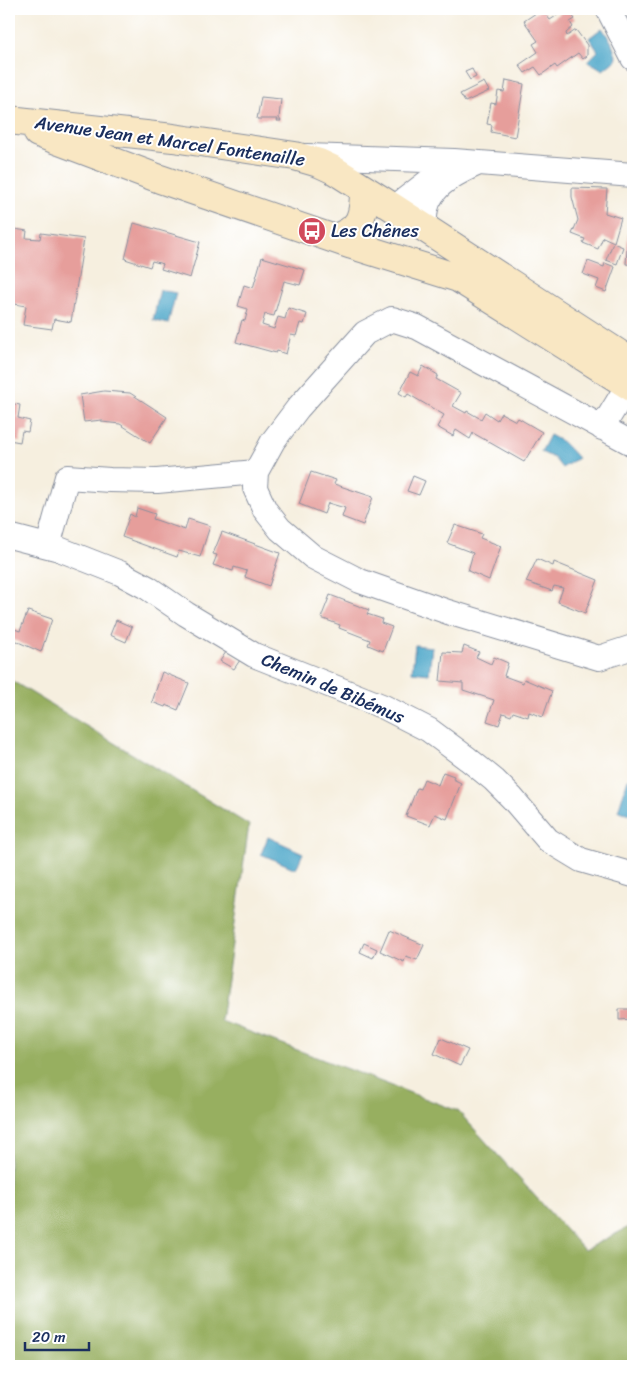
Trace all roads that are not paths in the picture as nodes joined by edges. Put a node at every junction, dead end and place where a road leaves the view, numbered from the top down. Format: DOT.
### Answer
graph roads {
  1 [pos="608,9"];
  2 [pos="633,58"];
  3 [pos="9,120"];
  4 [pos="173,138"];
  5 [pos="295,156"];
  6 [pos="454,161"];
  7 [pos="479,163"];
  8 [pos="633,175"];
  9 [pos="160,179"];
  10 [pos="364,190"];
  11 [pos="394,208"];
  12 [pos="426,229"];
  13 [pos="343,241"];
  14 [pos="632,378"];
  15 [pos="602,428"];
  16 [pos="633,444"];
  17 [pos="256,472"];
  18 [pos="9,536"];
  19 [pos="48,546"];
  20 [pos="633,647"];
  21 [pos="633,875"];
  1 -- 2 [label="street"];
  3 -- 4 [label="main road, Avenue Jean et Marcel Fontenaille"];
  3 -- 9 [label="main road, Avenue Jean et Marcel Fontenaille"];
  4 -- 5 [label="main road, Avenue Jean et Marcel Fontenaille"];
  4 -- 9 [label="main road"];
  5 -- 6 [label="street"];
  5 -- 10 [label="main road, Avenue Jean et Marcel Fontenaille"];
  6 -- 7 [label="street"];
  6 -- 11 [label="street"];
  7 -- 8 [label="street"];
  7 -- 12 [label="street"];
  9 -- 13 [label="main road, Avenue Jean et Marcel Fontenaille"];
  10 -- 11 [label="main road, Avenue Jean et Marcel Fontenaille"];
  10 -- 13 [label="main road"];
  11 -- 12 [label="main road, Avenue Jean et Marcel Fontenaille"];
  11 -- 13 [label="main road"];
  12 -- 14 [label="main road, Avenue Jean et Marcel Fontenaille"];
  13 -- 14 [label="main road, Avenue Jean et Marcel Fontenaille"];
  14 -- 15 [label="street"];
  15 -- 16 [label="street"];
  15 -- 17 [label="street"];
  17 -- 19 [label="street"];
  17 -- 20 [label="street"];
  18 -- 19 [label="street, Chemin de Bibémus"];
  19 -- 21 [label="street, Chemin de Bibémus"];
}
